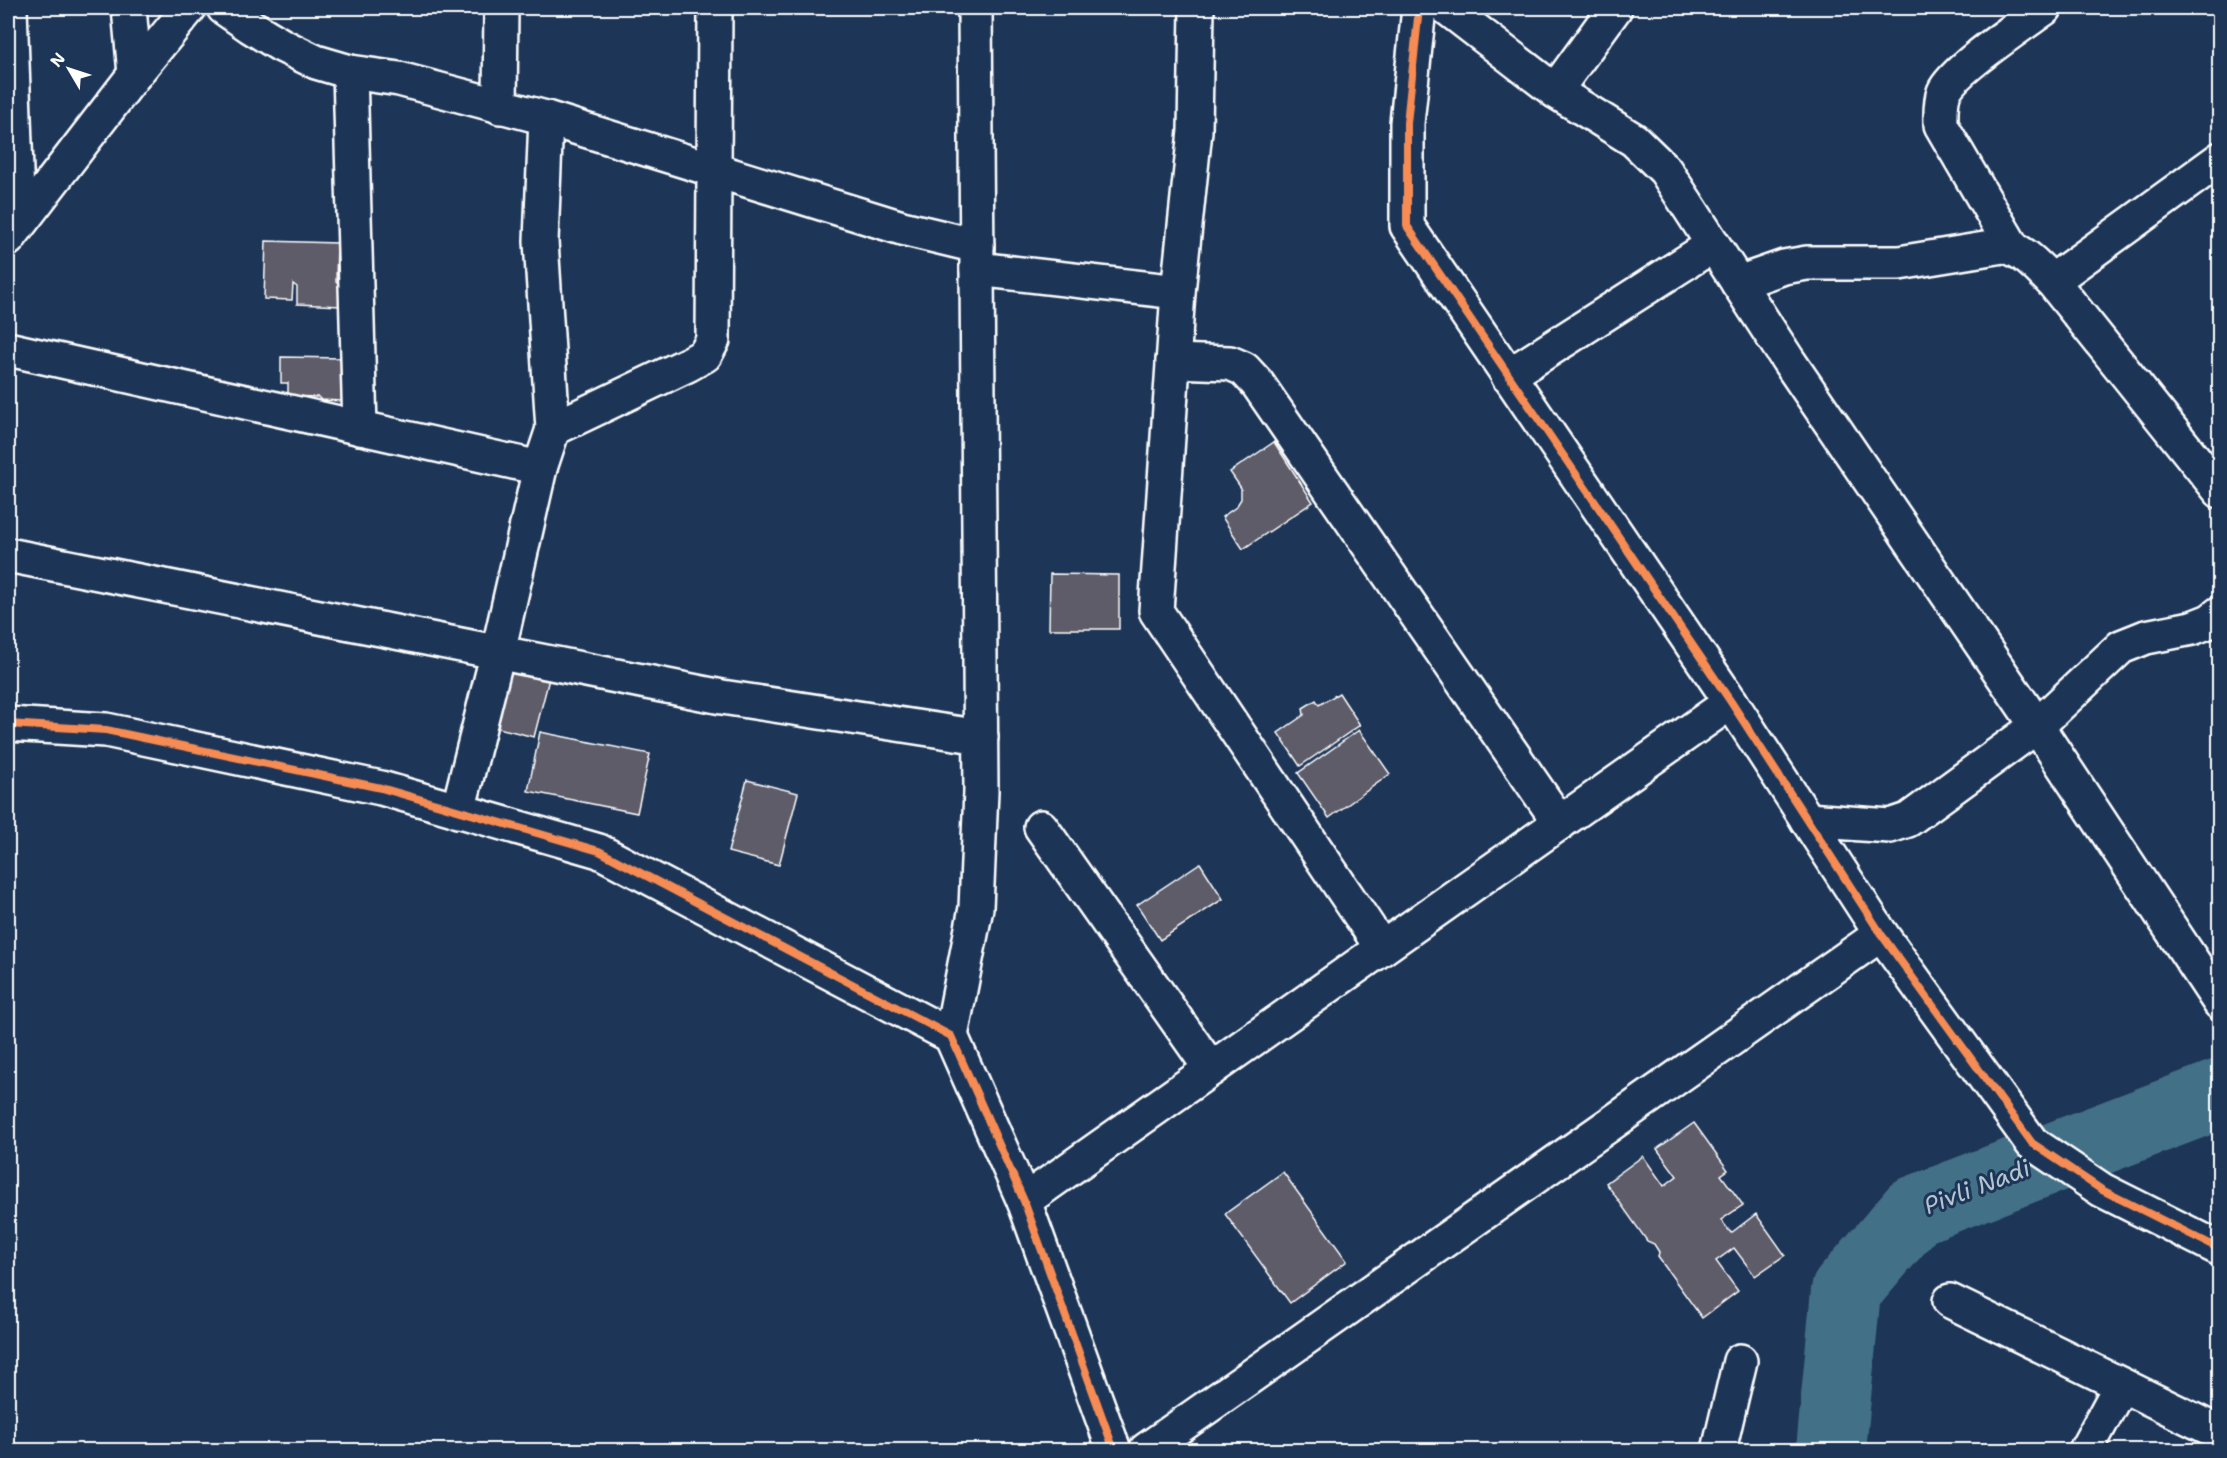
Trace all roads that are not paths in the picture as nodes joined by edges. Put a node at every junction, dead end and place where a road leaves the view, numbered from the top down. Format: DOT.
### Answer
graph roads {
  1 [pos="10,8"];
  2 [pos="129,8"];
  3 [pos="189,8"];
  4 [pos="224,8"];
  5 [pos="501,8"];
  6 [pos="715,8"];
  7 [pos="975,8"];
  8 [pos="1197,8"];
  9 [pos="1419,8"];
  10 [pos="1447,8"];
  11 [pos="1615,8"];
  12 [pos="2045,8"];
  13 [pos="350,72"];
  14 [pos="135,74"];
  15 [pos="1555,90"];
  16 [pos="500,107"];
  17 [pos="546,118"];
  18 [pos="2220,159"];
  19 [pos="713,171"];
  20 [pos="13,232"];
  21 [pos="1713,245"];
  22 [pos="2012,247"];
  23 [pos="977,257"];
  24 [pos="2052,281"];
  25 [pos="1738,283"];
  26 [pos="1178,292"];
  27 [pos="8,349"];
  28 [pos="1173,361"];
  29 [pos="1508,376"];
  30 [pos="360,428"];
  31 [pos="553,429"];
  32 [pos="540,468"];
  33 [pos="2220,491"];
  34 [pos="8,555"];
  35 [pos="2220,613"];
  36 [pos="498,652"];
  37 [pos="1731,702"];
  38 [pos="8,724"];
  39 [pos="2037,726"];
  40 [pos="981,737"];
  41 [pos="458,811"];
  42 [pos="1807,820"];
  43 [pos="1560,823"];
  44 [pos="1041,827"];
  45 [pos="1881,934"];
  46 [pos="1382,948"];
  47 [pos="2220,1003"];
  48 [pos="951,1036"];
  49 [pos="1211,1069"];
  50 [pos="1024,1201"];
  51 [pos="2220,1249"];
  52 [pos="1950,1301"];
  53 [pos="1740,1361"];
  54 [pos="2121,1385"];
  55 [pos="2220,1433"];
  56 [pos="1114,1450"];
  57 [pos="1146,1450"];
  58 [pos="1719,1450"];
  59 [pos="2086,1450"];
  1 -- 20 [label="street"];
  2 -- 14 [label="street"];
  3 -- 14 [label="street"];
  4 -- 13 [label="street"];
  5 -- 16 [label="street"];
  6 -- 19 [label="street"];
  7 -- 23 [label="street"];
  8 -- 26 [label="street"];
  9 -- 29 [label="street"];
  10 -- 15 [label="street"];
  11 -- 15 [label="street"];
  12 -- 22 [label="street"];
  13 -- 16 [label="street"];
  13 -- 30 [label="street"];
  14 -- 20 [label="street"];
  15 -- 21 [label="street"];
  16 -- 17 [label="street"];
  17 -- 19 [label="street"];
  17 -- 31 [label="street"];
  18 -- 24 [label="street"];
  19 -- 23 [label="street"];
  19 -- 31 [label="street"];
  21 -- 25 [label="street"];
  21 -- 29 [label="street"];
  22 -- 24 [label="street"];
  22 -- 25 [label="street"];
  23 -- 26 [label="street"];
  23 -- 40 [label="street"];
  24 -- 33 [label="street"];
  25 -- 39 [label="street"];
  26 -- 28 [label="street"];
  27 -- 30 [label="street"];
  28 -- 43 [label="street"];
  28 -- 46 [label="street"];
  29 -- 37 [label="street"];
  30 -- 32 [label="street"];
  31 -- 32 [label="street"];
  32 -- 36 [label="street"];
  34 -- 36 [label="street"];
  35 -- 39 [label="street"];
  36 -- 40 [label="street"];
  36 -- 41 [label="street"];
  37 -- 42 [label="street"];
  37 -- 43 [label="street"];
  38 -- 41 [label="street"];
  39 -- 42 [label="street"];
  39 -- 47 [label="street"];
  40 -- 48 [label="street"];
  41 -- 48 [label="street"];
  42 -- 45 [label="street"];
  43 -- 46 [label="street"];
  44 -- 49 [label="street"];
  45 -- 51 [label="street"];
  45 -- 57 [label="street"];
  46 -- 49 [label="street"];
  48 -- 50 [label="street"];
  49 -- 50 [label="street"];
  50 -- 56 [label="street"];
  52 -- 54 [label="street"];
  53 -- 58 [label="street"];
  54 -- 55 [label="street"];
  54 -- 59 [label="street"];
}
